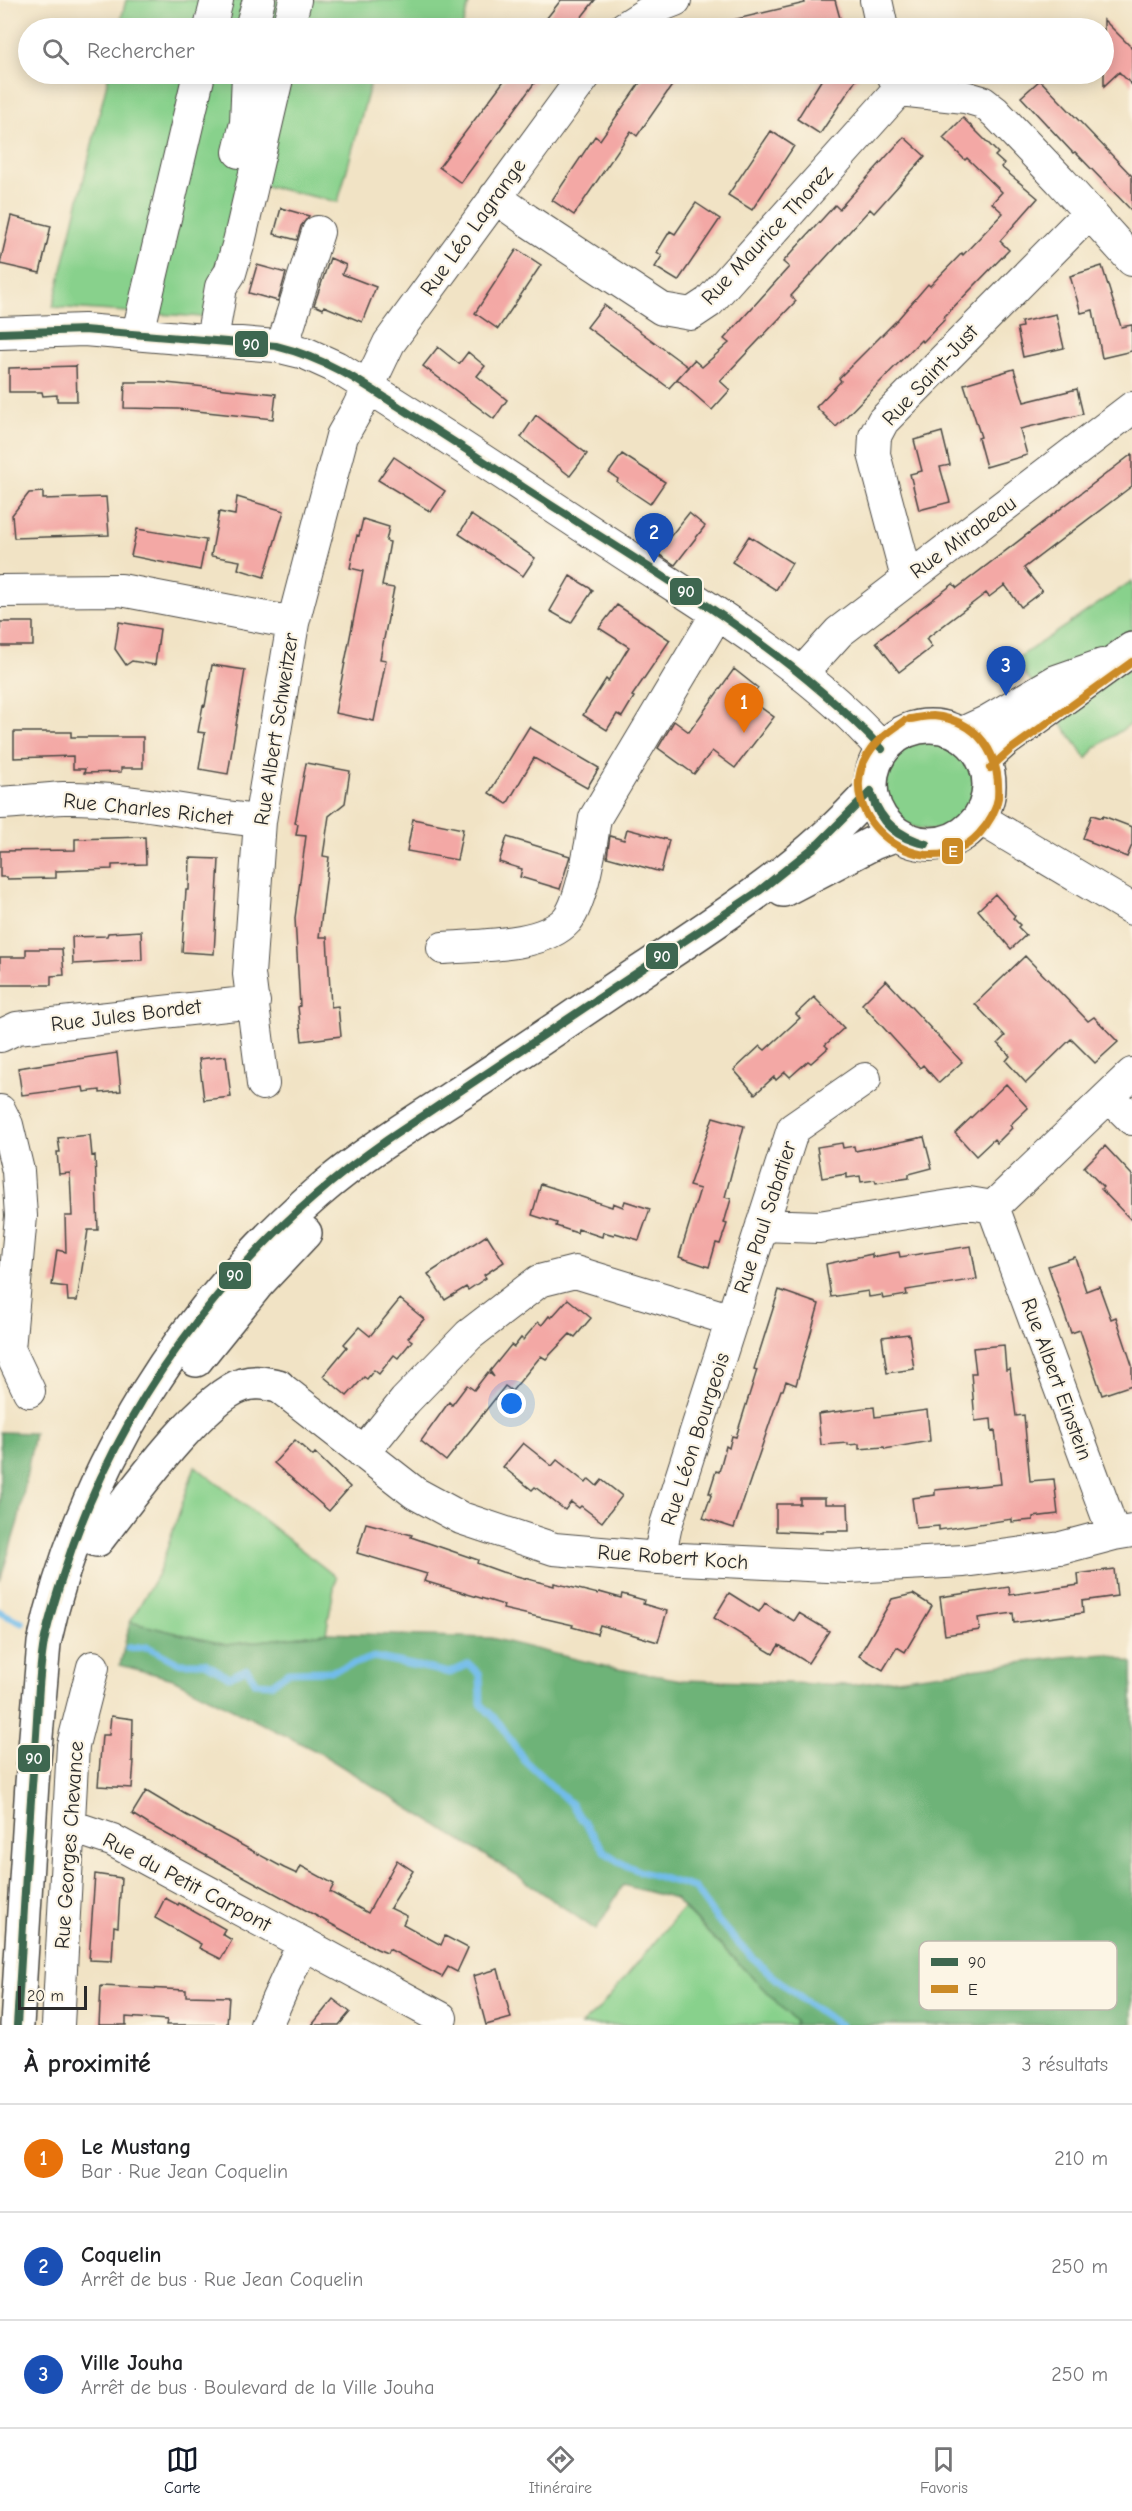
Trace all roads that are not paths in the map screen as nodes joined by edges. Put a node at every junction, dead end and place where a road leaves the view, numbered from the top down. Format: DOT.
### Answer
graph roads {
  1 [pos="217,0"];
  2 [pos="259,0"];
  3 [pos="294,0"];
  4 [pos="675,0"];
  5 [pos="876,0"];
  6 [pos="212,18"];
  7 [pos="254,18"];
  8 [pos="290,18"];
  9 [pos="640,18"];
  10 [pos="880,18"];
  11 [pos="197,84"];
  12 [pos="248,84"];
  13 [pos="276,84"];
  14 [pos="579,84"];
  15 [pos="894,84"];
  16 [pos="905,84"];
  17 [pos="495,196"];
  18 [pos="1090,212"];
  19 [pos="318,232"];
  20 [pos="1132,260"];
  21 [pos="221,287"];
  22 [pos="0,333"];
  23 [pos="138,333"];
  24 [pos="212,340"];
  25 [pos="282,347"];
  26 [pos="369,387"];
  27 [pos="1132,408"];
  28 [pos="907,578"];
  29 [pos="0,591"];
  30 [pos="717,614"];
  31 [pos="292,623"];
  32 [pos="1124,654"];
  33 [pos="801,674"];
  34 [pos="960,734"];
  35 [pos="882,749"];
  36 [pos="983,760"];
  37 [pos="871,791"];
  38 [pos="0,803"];
  39 [pos="260,820"];
  40 [pos="978,820"];
  41 [pos="897,834"];
  42 [pos="1132,909"];
  43 [pos="443,948"];
  44 [pos="254,1002"];
  45 [pos="0,1036"];
  46 [pos="1132,1074"];
  47 [pos="865,1079"];
  48 [pos="263,1083"];
  49 [pos="1109,1096"];
  50 [pos="0,1111"];
  51 [pos="1132,1119"];
  52 [pos="993,1207"];
  53 [pos="762,1225"];
  54 [pos="732,1320"];
  55 [pos="278,1386"];
  56 [pos="29,1391"];
  57 [pos="363,1453"];
  58 [pos="1123,1533"];
  59 [pos="97,1540"];
  60 [pos="659,1558"];
  61 [pos="55,1643"];
  62 [pos="93,1667"];
  63 [pos="70,1826"];
  64 [pos="303,1943"];
  65 [pos="441,2018"];
  66 [pos="17,2025"];
  67 [pos="58,2025"];
  68 [pos="266,2025"];
  1 -- 6 [label="street"];
  2 -- 7 [label="street"];
  3 -- 8 [label="street"];
  4 -- 9 [label="street"];
  5 -- 10 [label="street"];
  11 -- 23 [label="street"];
  12 -- 21 [label="street"];
  13 -- 21 [label="street"];
  14 -- 17 [label="street, Rue Léo Lagrange"];
  15 -- 17 [label="street, Rue Maurice Thorez"];
  16 -- 18 [label="street"];
  17 -- 26 [label="street, Rue Léo Lagrange"];
  18 -- 20 [label="street"];
  18 -- 28 [label="street, Rue Saint-Just"];
  19 -- 25 [label="street"];
  21 -- 24 [label="street"];
  22 -- 23 [label="street"];
  23 -- 24 [label="street"];
  24 -- 25 [label="street"];
  25 -- 26 [label="street"];
  26 -- 30 [label="street"];
  26 -- 31 [label="street, Rue Albert Schweitzer"];
  27 -- 28 [label="street, Rue Mirabeau"];
  28 -- 33 [label="street, Rue Mirabeau"];
  29 -- 31 [label="street"];
  30 -- 33 [label="street"];
  30 -- 43 [label="street"];
  31 -- 39 [label="street, Rue Albert Schweitzer"];
  32 -- 34 [label="street"];
  32 -- 36 [label="main road"];
  33 -- 35 [label="street"];
  34 -- 35 [label="main road"];
  34 -- 36 [label="main road"];
  35 -- 37 [label="main road"];
  36 -- 40 [label="main road"];
  37 -- 41 [label="main road"];
  37 -- 61 [label="main road"];
  38 -- 39 [label="street, Rue Charles Richet"];
  39 -- 44 [label="street, Rue Albert Schweitzer"];
  40 -- 41 [label="main road"];
  40 -- 42 [label="street"];
  41 -- 59 [label="main road"];
  44 -- 45 [label="street, Rue Jules Bordet"];
  44 -- 48 [label="street, Rue Albert Schweitzer"];
  46 -- 49 [label="street"];
  47 -- 53 [label="street, Rue Paul Sabatier"];
  49 -- 51 [label="street"];
  49 -- 52 [label="street"];
  50 -- 56 [label="street"];
  52 -- 53 [label="street"];
  52 -- 58 [label="street, Rue Albert Einstein"];
  53 -- 54 [label="street, Rue Paul Sabatier"];
  54 -- 57 [label="street"];
  54 -- 60 [label="street, Rue Léon Bourgeois"];
  55 -- 57 [label="street, Rue Robert Koch"];
  55 -- 59 [label="main road"];
  57 -- 60 [label="street, Rue Robert Koch"];
  58 -- 60 [label="street, Rue Robert Koch"];
  59 -- 61 [label="main road"];
  61 -- 66 [label="main road"];
  62 -- 63 [label="street, Rue Georges Chevance"];
  63 -- 64 [label="street, Rue du Petit Carpont"];
  63 -- 67 [label="street, Rue Georges Chevance"];
  64 -- 65 [label="street, Rue du Petit Carpont"];
  64 -- 68 [label="street"];
}
